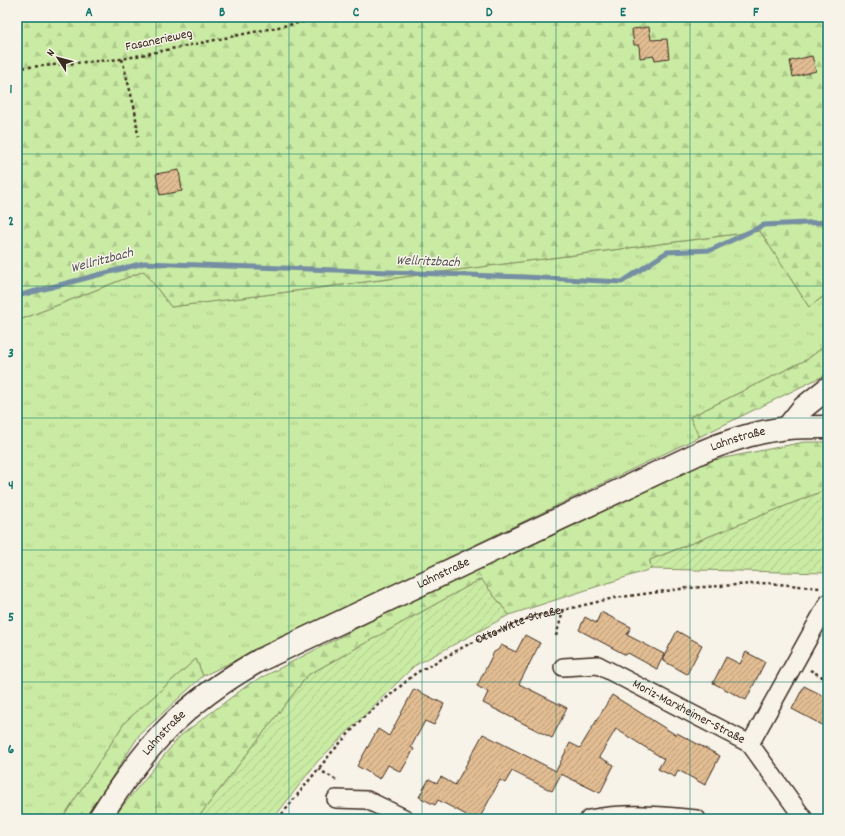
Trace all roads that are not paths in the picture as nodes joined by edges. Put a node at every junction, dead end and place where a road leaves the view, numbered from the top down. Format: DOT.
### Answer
graph roads {
  1 [pos="828,388"];
  2 [pos="828,427"];
  3 [pos="787,428"];
  4 [pos="825,596"];
  5 [pos="563,668"];
  6 [pos="750,744"];
  7 [pos="336,799"];
  8 [pos="98,819"];
  9 [pos="406,819"];
  10 [pos="588,819"];
  11 [pos="697,819"];
  12 [pos="804,819"];
  1 -- 3 [label="main road"];
  2 -- 3 [label="main road, Lahnstraße"];
  3 -- 8 [label="main road, Lahnstraße"];
  4 -- 6 [label="street"];
  5 -- 6 [label="street, Moriz-Marxheimer-Straße"];
  6 -- 12 [label="street, Moriz-Marxheimer-Straße"];
  7 -- 9 [label="street"];
  10 -- 11 [label="street"];
}
